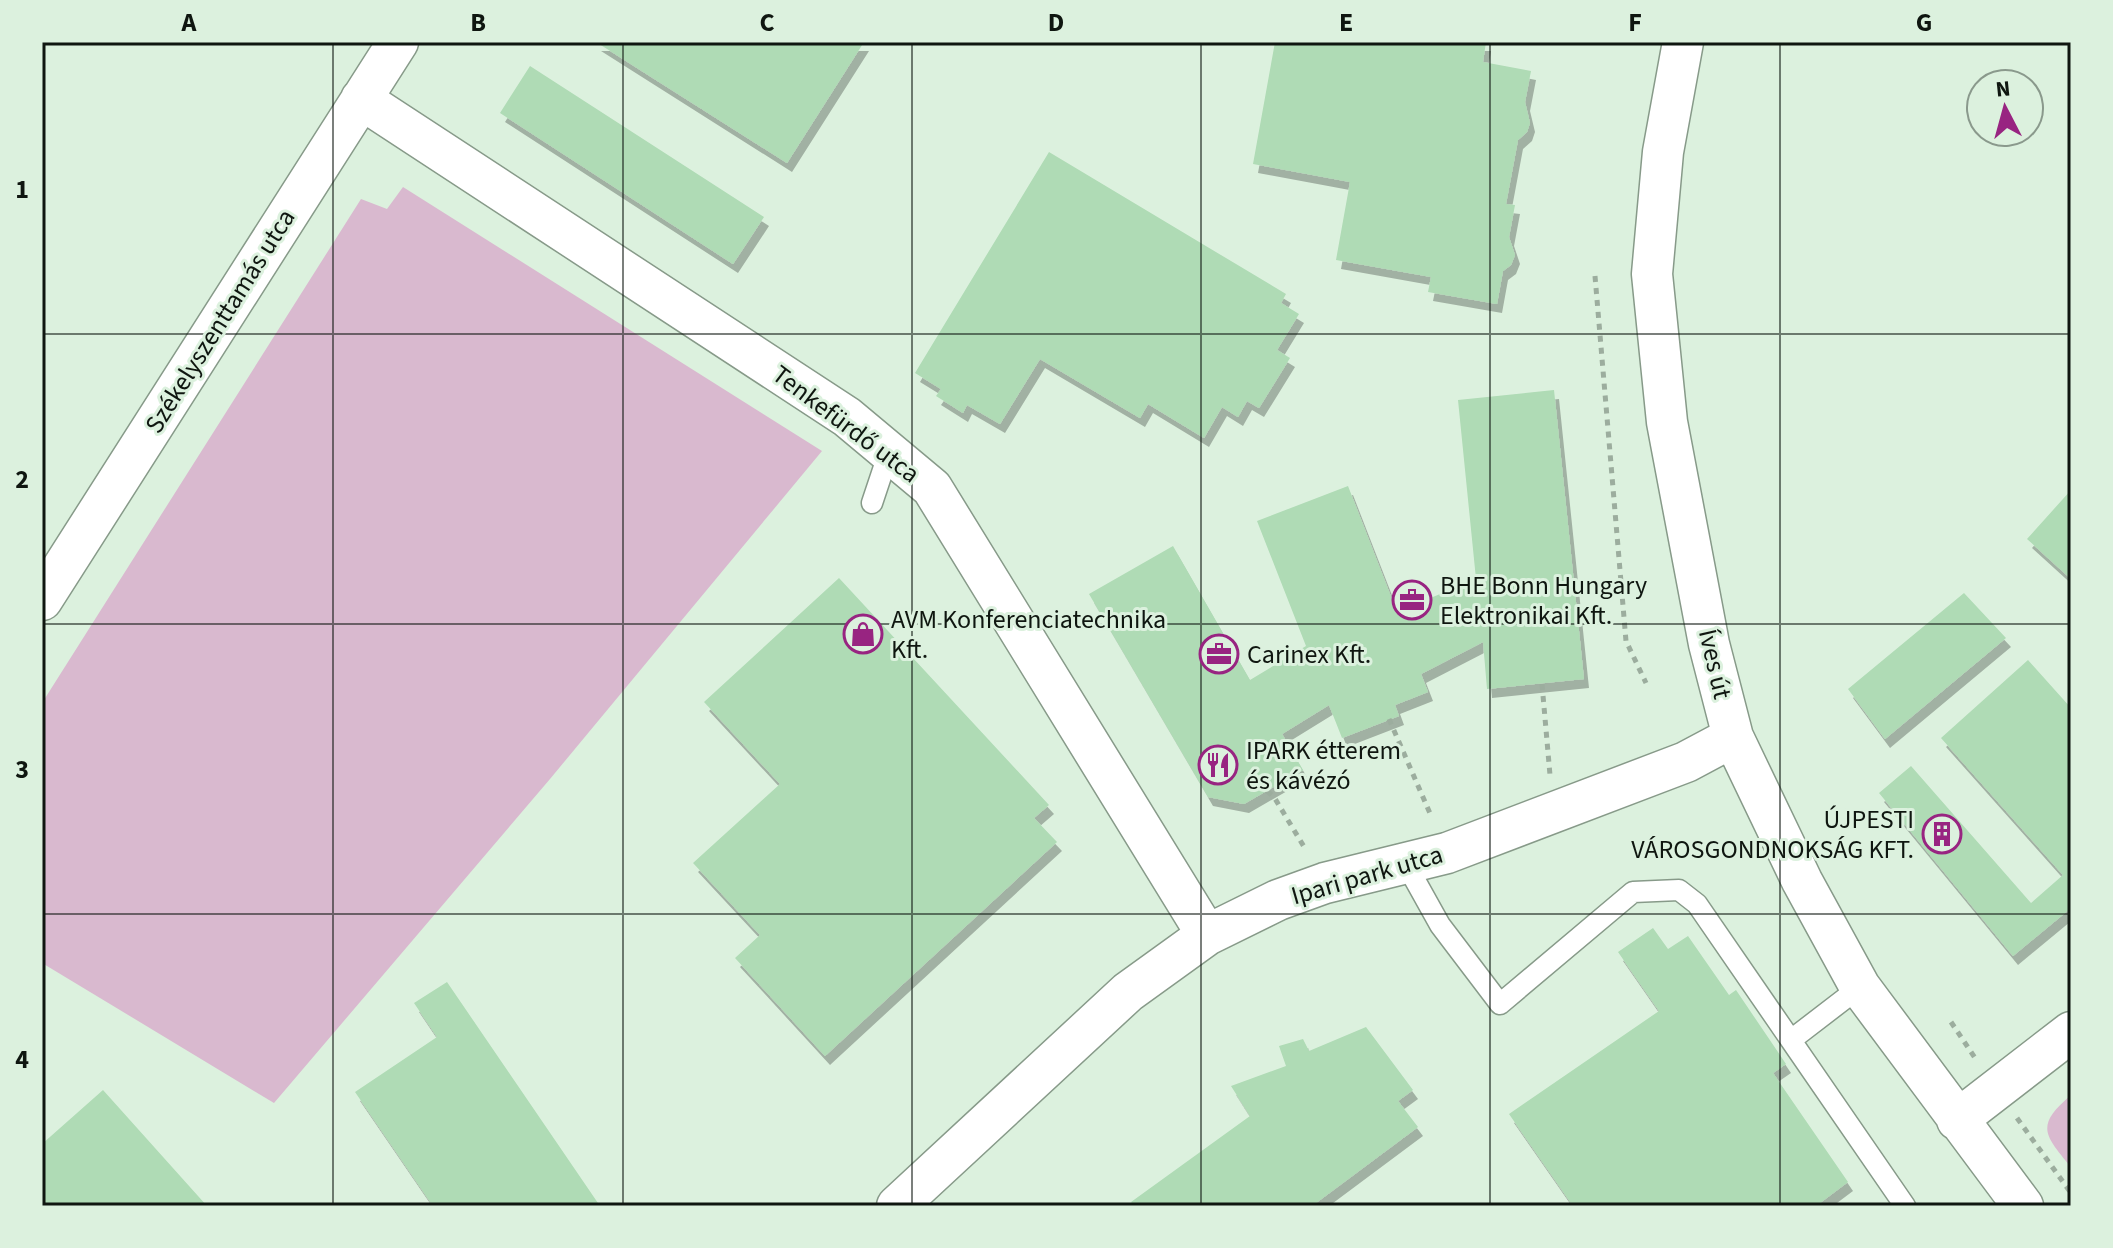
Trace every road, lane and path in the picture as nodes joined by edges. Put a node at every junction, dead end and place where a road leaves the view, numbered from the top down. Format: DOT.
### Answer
graph roads {
  1 [pos="398,42"];
  2 [pos="1683,42"];
  3 [pos="361,99"];
  4 [pos="1595,276"];
  5 [pos="889,452"];
  6 [pos="872,503"];
  7 [pos="42,600"];
  8 [pos="1646,683"];
  9 [pos="1542,684"];
  10 [pos="1389,719"];
  11 [pos="1733,737"];
  12 [pos="1267,791"];
  13 [pos="1553,811"];
  14 [pos="1447,853"];
  15 [pos="1406,864"];
  16 [pos="1325,883"];
  17 [pos="1207,935"];
  18 [pos="1860,987"];
  19 [pos="2071,1032"];
  20 [pos="1791,1040"];
  21 [pos="1957,1120"];
  22 [pos="897,1206"];
  23 [pos="1905,1206"];
  24 [pos="2023,1206"];
  1 -- 3 [label="street, Székelyszenttamás utca"];
  2 -- 11 [label="street, Íves út"];
  3 -- 5 [label="street, Tenkefürdő utca"];
  3 -- 7 [label="street, Székelyszenttamás utca"];
  4 -- 8 [label="path"];
  5 -- 6 [label="lane"];
  5 -- 17 [label="street, Tenkefürdő utca"];
  9 -- 13 [label="path"];
  10 -- 14 [label="path"];
  11 -- 13 [label="street, Ipari park utca"];
  11 -- 18 [label="street, Íves út"];
  12 -- 16 [label="path"];
  13 -- 14 [label="street, Ipari park utca"];
  14 -- 15 [label="street, Ipari park utca"];
  15 -- 16 [label="street, Ipari park utca"];
  15 -- 20 [label="lane"];
  16 -- 17 [label="street, Ipari park utca"];
  17 -- 22 [label="street, Ipari park utca"];
  18 -- 20 [label="lane"];
  18 -- 21 [label="street, Íves út"];
  19 -- 21 [label="street"];
  20 -- 23 [label="lane"];
  21 -- 24 [label="street, Íves út"];
}
